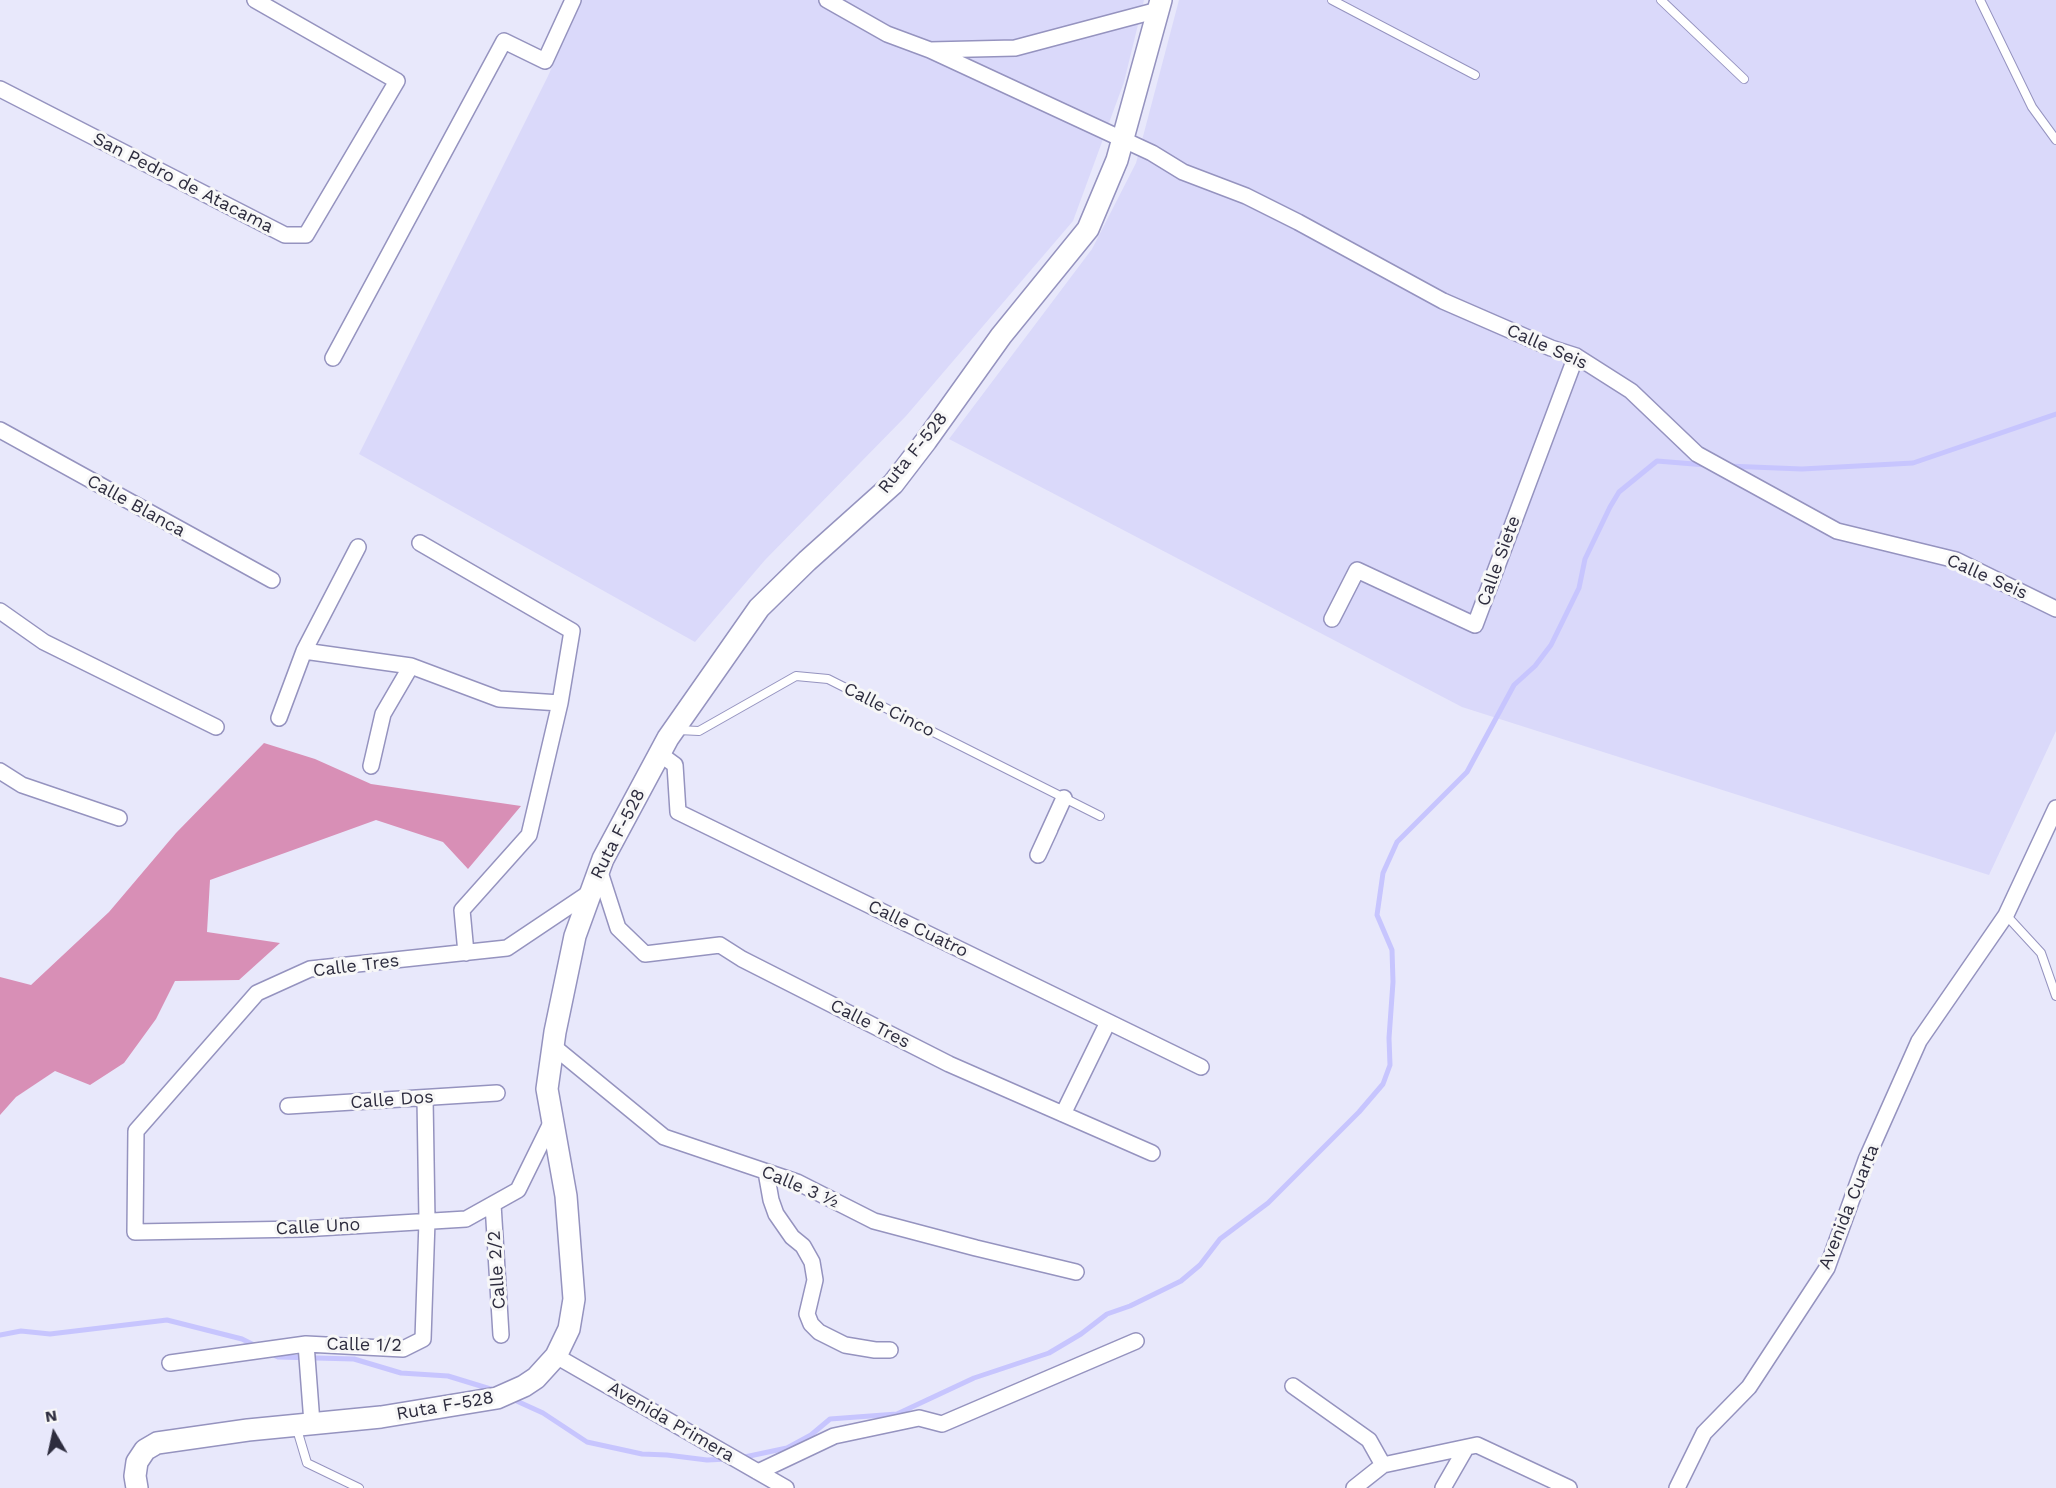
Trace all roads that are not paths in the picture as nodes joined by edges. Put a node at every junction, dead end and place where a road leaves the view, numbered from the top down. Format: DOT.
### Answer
graph roads {
  1 [pos="255,0"];
  2 [pos="573,0"];
  3 [pos="827,0"];
  4 [pos="1332,0"];
  5 [pos="1661,0"];
  6 [pos="1980,0"];
  7 [pos="1160,5"];
  8 [pos="930,50"];
  9 [pos="1475,75"];
  10 [pos="1744,79"];
  11 [pos="0,88"];
  12 [pos="1123,140"];
  13 [pos="2056,140"];
  14 [pos="1576,356"];
  15 [pos="333,358"];
  16 [pos="0,430"];
  17 [pos="420,543"];
  18 [pos="358,548"];
  19 [pos="272,580"];
  20 [pos="2056,609"];
  21 [pos="0,611"];
  22 [pos="1332,620"];
  23 [pos="304,651"];
  24 [pos="411,666"];
  25 [pos="560,703"];
  26 [pos="279,718"];
  27 [pos="216,727"];
  28 [pos="674,730"];
  29 [pos="667,760"];
  30 [pos="371,766"];
  31 [pos="0,771"];
  32 [pos="1064,798"];
  33 [pos="2056,808"];
  34 [pos="1100,816"];
  35 [pos="119,818"];
  36 [pos="1050,829"];
  37 [pos="599,868"];
  38 [pos="589,893"];
  39 [pos="2006,915"];
  40 [pos="466,953"];
  41 [pos="2056,996"];
  42 [pos="1108,1022"];
  43 [pos="553,1046"];
  44 [pos="1201,1067"];
  45 [pos="497,1093"];
  46 [pos="425,1098"];
  47 [pos="288,1106"];
  48 [pos="1063,1114"];
  49 [pos="552,1120"];
  50 [pos="136,1131"];
  51 [pos="1152,1153"];
  52 [pos="766,1172"];
  53 [pos="493,1204"];
  54 [pos="427,1221"];
  55 [pos="1076,1272"];
  56 [pos="501,1335"];
  57 [pos="1136,1341"];
  58 [pos="306,1344"];
  59 [pos="890,1350"];
  60 [pos="556,1356"];
  61 [pos="170,1363"];
  62 [pos="1293,1386"];
  63 [pos="304,1424"];
  64 [pos="1466,1448"];
  65 [pos="1383,1465"];
  66 [pos="758,1472"];
  67 [pos="137,1488"];
  68 [pos="359,1488"];
  69 [pos="786,1488"];
  70 [pos="1354,1488"];
  71 [pos="1443,1488"];
  72 [pos="1569,1488"];
  73 [pos="1677,1488"];
  1 -- 11 [label="street, San Pedro de Atacama"];
  2 -- 15 [label="street"];
  3 -- 8 [label="street, Calle Seis"];
  4 -- 9 [label="lane"];
  5 -- 10 [label="lane"];
  6 -- 13 [label="lane"];
  7 -- 8 [label="street"];
  7 -- 12 [label="main road, Ruta F-528"];
  8 -- 12 [label="street, Calle Seis"];
  12 -- 14 [label="street, Calle Seis"];
  12 -- 28 [label="main road, Ruta F-528"];
  14 -- 20 [label="street, Calle Seis"];
  14 -- 22 [label="street, Calle Siete"];
  16 -- 19 [label="street, Calle Blanca"];
  17 -- 25 [label="street"];
  18 -- 23 [label="street"];
  21 -- 27 [label="street"];
  23 -- 24 [label="street"];
  23 -- 26 [label="street"];
  24 -- 25 [label="street"];
  24 -- 30 [label="street"];
  25 -- 40 [label="street"];
  28 -- 29 [label="main road, Ruta F-528"];
  28 -- 32 [label="lane, Calle Cinco"];
  29 -- 37 [label="main road, Ruta F-528"];
  29 -- 42 [label="street, Calle Cuatro"];
  31 -- 35 [label="street"];
  32 -- 34 [label="lane, Calle Cinco"];
  32 -- 36 [label="street"];
  33 -- 39 [label="street, Avenida Cuarta"];
  37 -- 38 [label="main road, Ruta F-528"];
  37 -- 48 [label="street, Calle Tres"];
  38 -- 40 [label="street, Calle Tres"];
  38 -- 43 [label="main road, Ruta F-528"];
  39 -- 41 [label="lane"];
  39 -- 73 [label="street, Avenida Cuarta"];
  40 -- 50 [label="street, Calle Tres"];
  42 -- 44 [label="street, Calle Cuatro"];
  42 -- 48 [label="street"];
  43 -- 49 [label="main road, Ruta F-528"];
  43 -- 52 [label="street, Calle 3 ½"];
  45 -- 46 [label="street, Calle Dos"];
  46 -- 47 [label="street, Calle Dos"];
  46 -- 54 [label="street, Calle 1/2"];
  48 -- 51 [label="street, Calle Tres"];
  49 -- 53 [label="street, Calle Uno"];
  49 -- 60 [label="main road, Ruta F-528"];
  50 -- 54 [label="street, Calle Uno"];
  52 -- 55 [label="street, Calle 3 ½"];
  52 -- 59 [label="street"];
  53 -- 54 [label="street, Calle Uno"];
  53 -- 56 [label="street, Calle 2/2"];
  54 -- 58 [label="street, Calle 1/2"];
  57 -- 66 [label="street"];
  58 -- 61 [label="street, Calle 1/2"];
  58 -- 63 [label="street"];
  60 -- 63 [label="main road, Ruta F-528"];
  60 -- 66 [label="street, Avenida Primera"];
  62 -- 65 [label="street"];
  63 -- 67 [label="main road, Ruta F-528"];
  63 -- 68 [label="lane"];
  64 -- 65 [label="street"];
  64 -- 71 [label="street"];
  64 -- 72 [label="street"];
  65 -- 70 [label="street"];
  66 -- 69 [label="street, Avenida Primera"];
}
